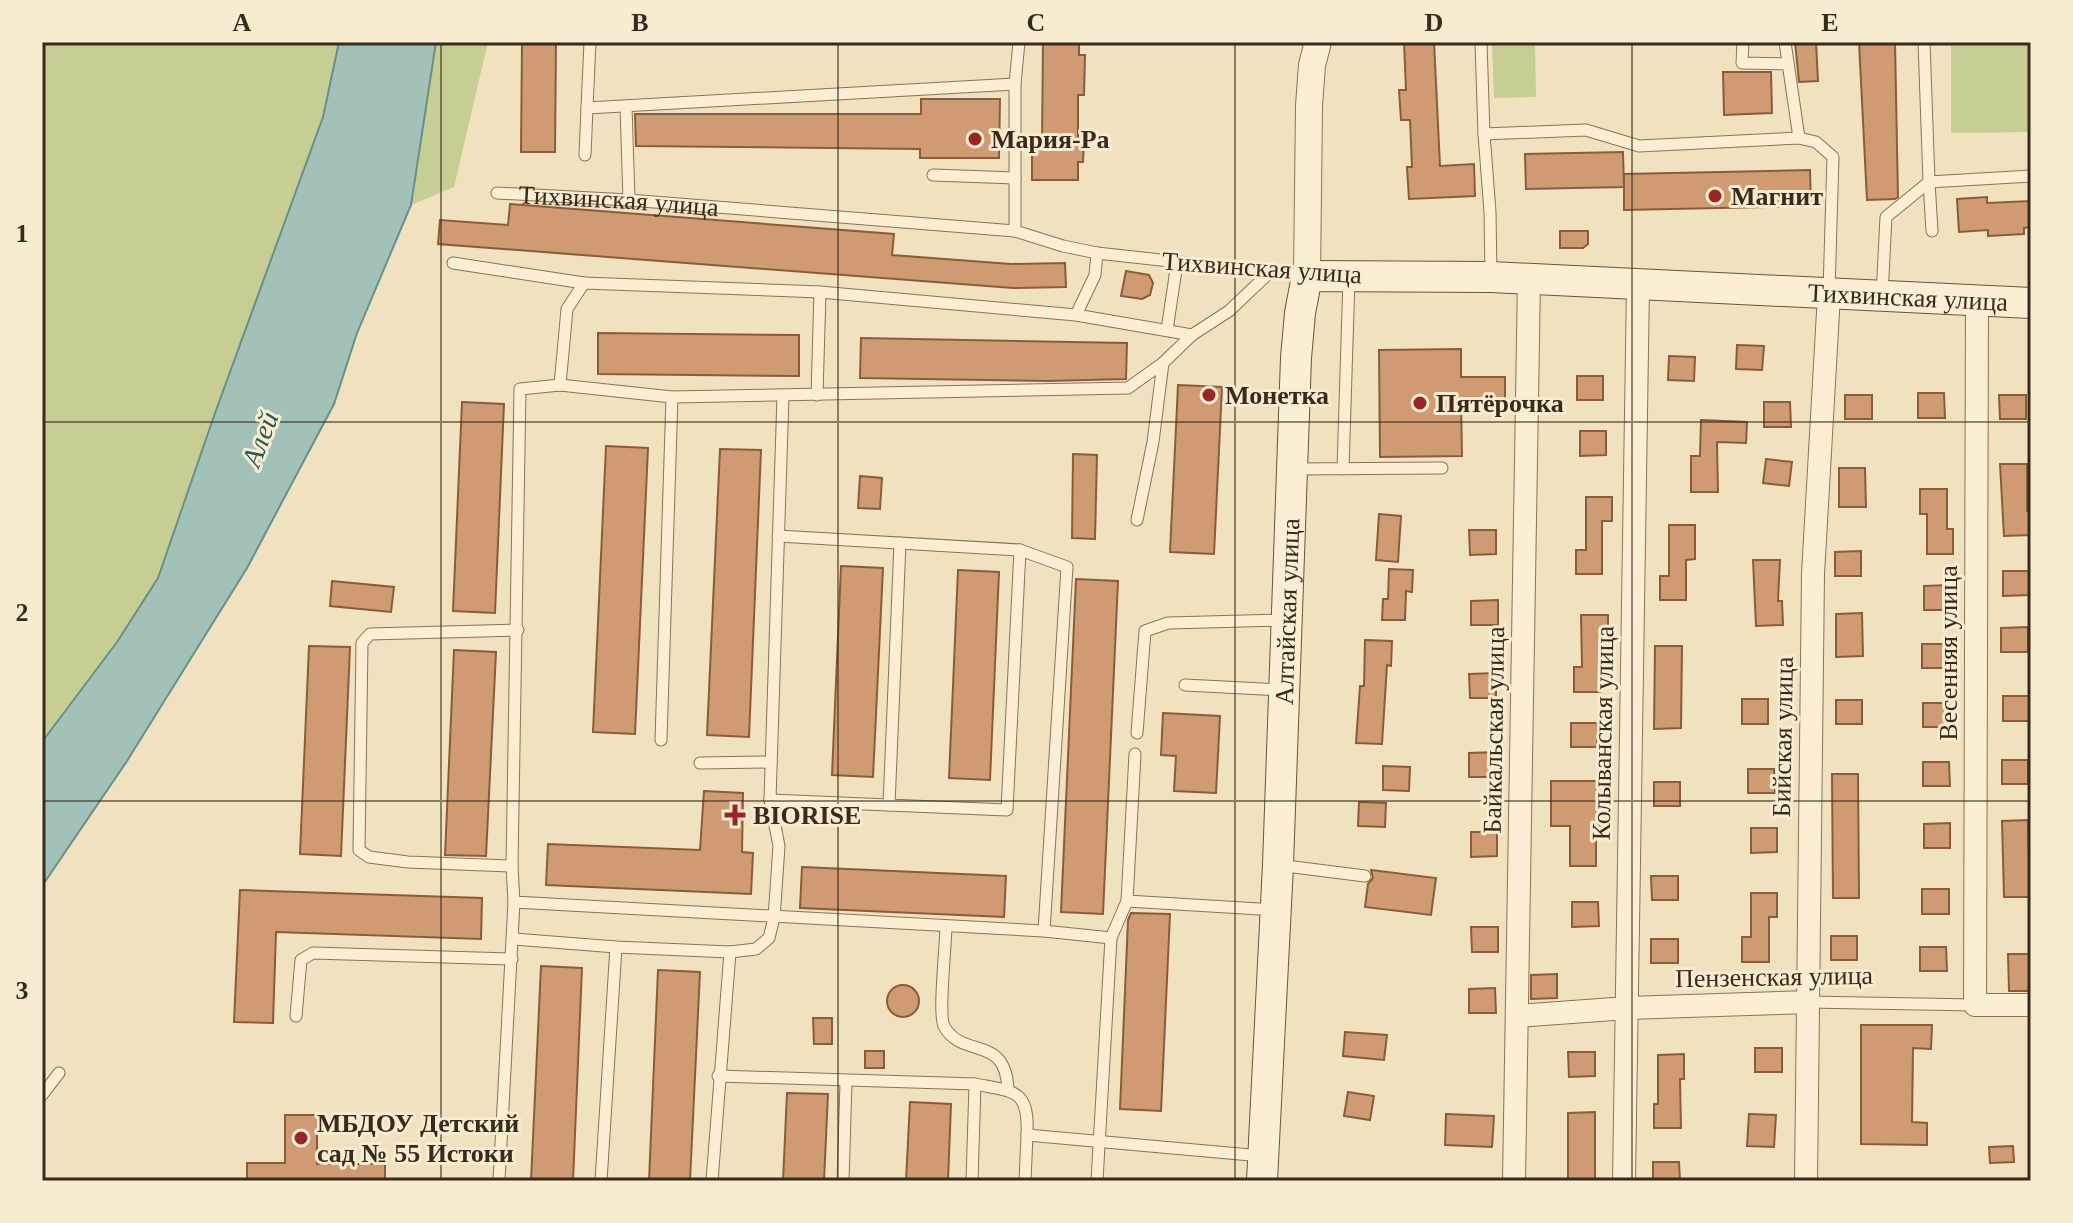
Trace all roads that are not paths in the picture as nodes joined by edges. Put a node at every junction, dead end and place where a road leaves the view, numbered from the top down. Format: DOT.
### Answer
graph roads {
  1 [pos="590,42"];
  2 [pos="1019,42"];
  3 [pos="1318,42"];
  4 [pos="1481,42"];
  5 [pos="1743,42"];
  6 [pos="1785,42"];
  7 [pos="1924,42"];
  8 [pos="1788,64"];
  9 [pos="1015,84"];
  10 [pos="626,106"];
  11 [pos="587,108"];
  12 [pos="1484,134"];
  13 [pos="1799,138"];
  14 [pos="585,155"];
  15 [pos="933,175"];
  16 [pos="2031,176"];
  17 [pos="1015,178"];
  18 [pos="1929,182"];
  19 [pos="497,193"];
  20 [pos="629,200"];
  21 [pos="1015,231"];
  22 [pos="1932,231"];
  23 [pos="1097,253"];
  24 [pos="453,263"];
  25 [pos="1177,263"];
  26 [pos="1269,273"];
  27 [pos="1307,276"];
  28 [pos="1349,276"];
  29 [pos="1491,277"];
  30 [pos="1529,279"];
  31 [pos="584,283"];
  32 [pos="1638,286"];
  33 [pos="820,292"];
  34 [pos="1829,295"];
  35 [pos="1882,296"];
  36 [pos="1977,300"];
  37 [pos="2031,303"];
  38 [pos="1076,315"];
  39 [pos="1167,330"];
  40 [pos="1192,335"];
  41 [pos="1163,363"];
  42 [pos="560,385"];
  43 [pos="817,395"];
  44 [pos="783,396"];
  45 [pos="672,397"];
  46 [pos="1442,468"];
  47 [pos="1294,469"];
  48 [pos="1343,469"];
  49 [pos="1137,520"];
  50 [pos="778,536"];
  51 [pos="900,543"];
  52 [pos="1020,550"];
  53 [pos="1286,619"];
  54 [pos="518,630"];
  55 [pos="1185,685"];
  56 [pos="1283,690"];
  57 [pos="1137,733"];
  58 [pos="661,740"];
  59 [pos="1135,754"];
  60 [pos="771,762"];
  61 [pos="700,763"];
  62 [pos="770,800"];
  63 [pos="889,805"];
  64 [pos="1278,865"];
  65 [pos="512,866"];
  66 [pos="1365,876"];
  67 [pos="1127,901"];
  68 [pos="514,902"];
  69 [pos="1275,910"];
  70 [pos="774,918"];
  71 [pos="946,926"];
  72 [pos="1044,931"];
  73 [pos="1111,938"];
  74 [pos="514,939"];
  75 [pos="616,947"];
  76 [pos="730,952"];
  77 [pos="512,959"];
  78 [pos="1808,1002"];
  79 [pos="1975,1005"];
  80 [pos="2031,1005"];
  81 [pos="1627,1008"];
  82 [pos="296,1016"];
  83 [pos="1518,1016"];
  84 [pos="59,1073"];
  85 [pos="718,1076"];
  86 [pos="846,1082"];
  87 [pos="975,1084"];
  88 [pos="1008,1090"];
  89 [pos="42,1095"];
  90 [pos="1027,1135"];
  91 [pos="1098,1143"];
  92 [pos="1262,1169"];
  93 [pos="499,1181"];
  94 [pos="601,1181"];
  95 [pos="712,1181"];
  96 [pos="843,1181"];
  97 [pos="972,1181"];
  98 [pos="1025,1181"];
  99 [pos="1097,1181"];
  100 [pos="1514,1181"];
  101 [pos="1624,1181"];
  102 [pos="1806,1181"];
  1 -- 11 [label="lane"];
  2 -- 9 [label="lane"];
  3 -- 27 [label="street, Алтайская улица"];
  4 -- 12 [label="lane"];
  5 -- 8 [label="lane"];
  6 -- 8 [label="lane"];
  7 -- 18 [label="lane"];
  8 -- 13 [label="lane"];
  9 -- 10 [label="lane"];
  9 -- 17 [label="lane"];
  10 -- 11 [label="lane"];
  10 -- 20 [label="lane"];
  11 -- 14 [label="lane"];
  12 -- 13 [label="lane"];
  12 -- 29 [label="lane"];
  13 -- 34 [label="lane"];
  15 -- 17 [label="lane"];
  16 -- 18 [label="lane"];
  17 -- 21 [label="lane"];
  18 -- 22 [label="lane"];
  18 -- 35 [label="lane"];
  19 -- 20 [label="lane, Тихвинская улица"];
  20 -- 21 [label="lane, Тихвинская улица"];
  21 -- 23 [label="lane, Тихвинская улица"];
  23 -- 25 [label="lane, Тихвинская улица"];
  23 -- 38 [label="lane"];
  24 -- 31 [label="lane"];
  25 -- 26 [label="lane, Тихвинская улица"];
  25 -- 39 [label="lane"];
  26 -- 27 [label="lane, Тихвинская улица"];
  26 -- 40 [label="lane"];
  27 -- 28 [label="main road, Тихвинская улица"];
  27 -- 47 [label="main road, Алтайская улица"];
  28 -- 29 [label="main road, Тихвинская улица"];
  28 -- 48 [label="lane"];
  29 -- 30 [label="main road, Тихвинская улица"];
  30 -- 32 [label="main road, Тихвинская улица"];
  30 -- 83 [label="street, Байкальская улица"];
  31 -- 33 [label="lane"];
  31 -- 42 [label="lane"];
  32 -- 34 [label="main road, Тихвинская улица"];
  32 -- 81 [label="street, Колыванская улица"];
  33 -- 38 [label="lane"];
  33 -- 43 [label="lane"];
  34 -- 35 [label="main road, Тихвинская улица"];
  34 -- 78 [label="street, Бийская улица"];
  35 -- 36 [label="main road, Тихвинская улица"];
  36 -- 37 [label="main road, Тихвинская улица"];
  36 -- 79 [label="street, Весенняя улица"];
  38 -- 39 [label="lane"];
  39 -- 40 [label="lane"];
  40 -- 41 [label="lane"];
  41 -- 43 [label="lane"];
  41 -- 49 [label="lane"];
  42 -- 45 [label="lane"];
  42 -- 54 [label="lane"];
  43 -- 44 [label="lane"];
  44 -- 45 [label="lane"];
  44 -- 50 [label="lane"];
  45 -- 58 [label="lane"];
  46 -- 48 [label="lane"];
  47 -- 48 [label="lane"];
  47 -- 53 [label="main road, Алтайская улица"];
  50 -- 51 [label="lane"];
  50 -- 60 [label="lane"];
  51 -- 52 [label="lane"];
  51 -- 63 [label="lane"];
  52 -- 63 [label="lane"];
  52 -- 72 [label="lane"];
  53 -- 56 [label="main road, Алтайская улица"];
  53 -- 57 [label="lane"];
  54 -- 65 [label="lane"];
  54 -- 65 [label="lane"];
  55 -- 56 [label="lane"];
  56 -- 64 [label="main road, Алтайская улица"];
  59 -- 67 [label="lane"];
  60 -- 61 [label="lane"];
  60 -- 62 [label="lane"];
  62 -- 63 [label="lane"];
  62 -- 70 [label="lane"];
  64 -- 66 [label="lane"];
  64 -- 69 [label="main road, Алтайская улица"];
  65 -- 68 [label="lane"];
  67 -- 69 [label="lane"];
  67 -- 73 [label="lane"];
  68 -- 70 [label="lane"];
  68 -- 74 [label="lane"];
  69 -- 92 [label="main road, Алтайская улица"];
  70 -- 71 [label="lane"];
  70 -- 76 [label="lane"];
  71 -- 72 [label="lane"];
  71 -- 88 [label="lane"];
  72 -- 73 [label="lane"];
  73 -- 91 [label="lane"];
  74 -- 75 [label="lane"];
  74 -- 77 [label="lane"];
  75 -- 76 [label="lane"];
  75 -- 94 [label="lane"];
  76 -- 85 [label="lane"];
  77 -- 82 [label="lane"];
  77 -- 93 [label="lane"];
  78 -- 79 [label="lane, Пензенская улица"];
  78 -- 81 [label="street, Пензенская улица"];
  78 -- 102 [label="street, Бийская улица"];
  79 -- 80 [label="street, Пензенская улица"];
  81 -- 83 [label="street, Пензенская улица"];
  81 -- 101 [label="street, Колыванская улица"];
  83 -- 100 [label="street, Байкальская улица"];
  84 -- 89 [label="lane"];
  85 -- 86 [label="lane"];
  85 -- 95 [label="lane"];
  86 -- 87 [label="lane"];
  86 -- 96 [label="lane"];
  87 -- 88 [label="lane"];
  87 -- 97 [label="lane"];
  88 -- 90 [label="lane"];
  90 -- 91 [label="lane"];
  90 -- 98 [label="lane"];
  91 -- 92 [label="lane"];
  91 -- 99 [label="lane"];
}
